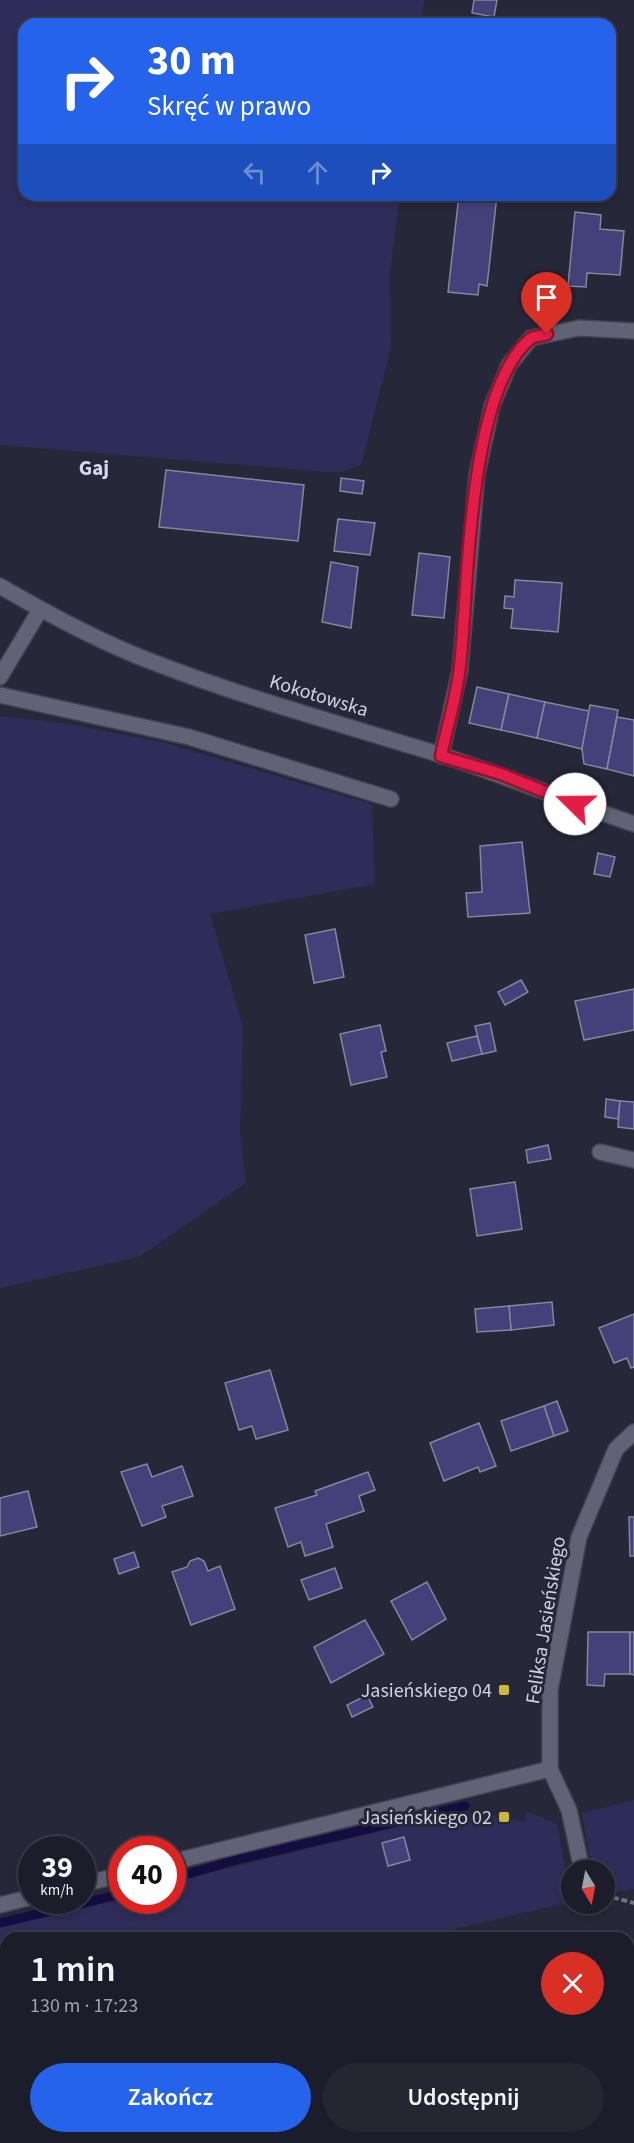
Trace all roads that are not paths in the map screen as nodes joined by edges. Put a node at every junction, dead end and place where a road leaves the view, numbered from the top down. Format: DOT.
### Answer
graph roads {
  1 [pos="634,331"];
  2 [pos="0,586"];
  3 [pos="40,610"];
  4 [pos="0,677"];
  5 [pos="0,694"];
  6 [pos="441,756"];
  7 [pos="391,799"];
  8 [pos="634,824"];
  9 [pos="600,1152"];
  10 [pos="634,1160"];
  11 [pos="634,1432"];
  12 [pos="550,1769"];
  13 [pos="186,1859"];
  14 [pos="580,1860"];
  15 [pos="18,1900"];
  16 [pos="0,1905"];
  1 -- 6 [label="street"];
  2 -- 3 [label="street, Kokotowska"];
  3 -- 4 [label="street"];
  3 -- 6 [label="street, Kokotowska"];
  5 -- 7 [label="street"];
  6 -- 8 [label="street, Kokotowska"];
  9 -- 10 [label="street"];
  11 -- 12 [label="street, Feliksa Jasieńskiego"];
  12 -- 13 [label="street"];
  12 -- 14 [label="street"];
  15 -- 16 [label="street"];
}
